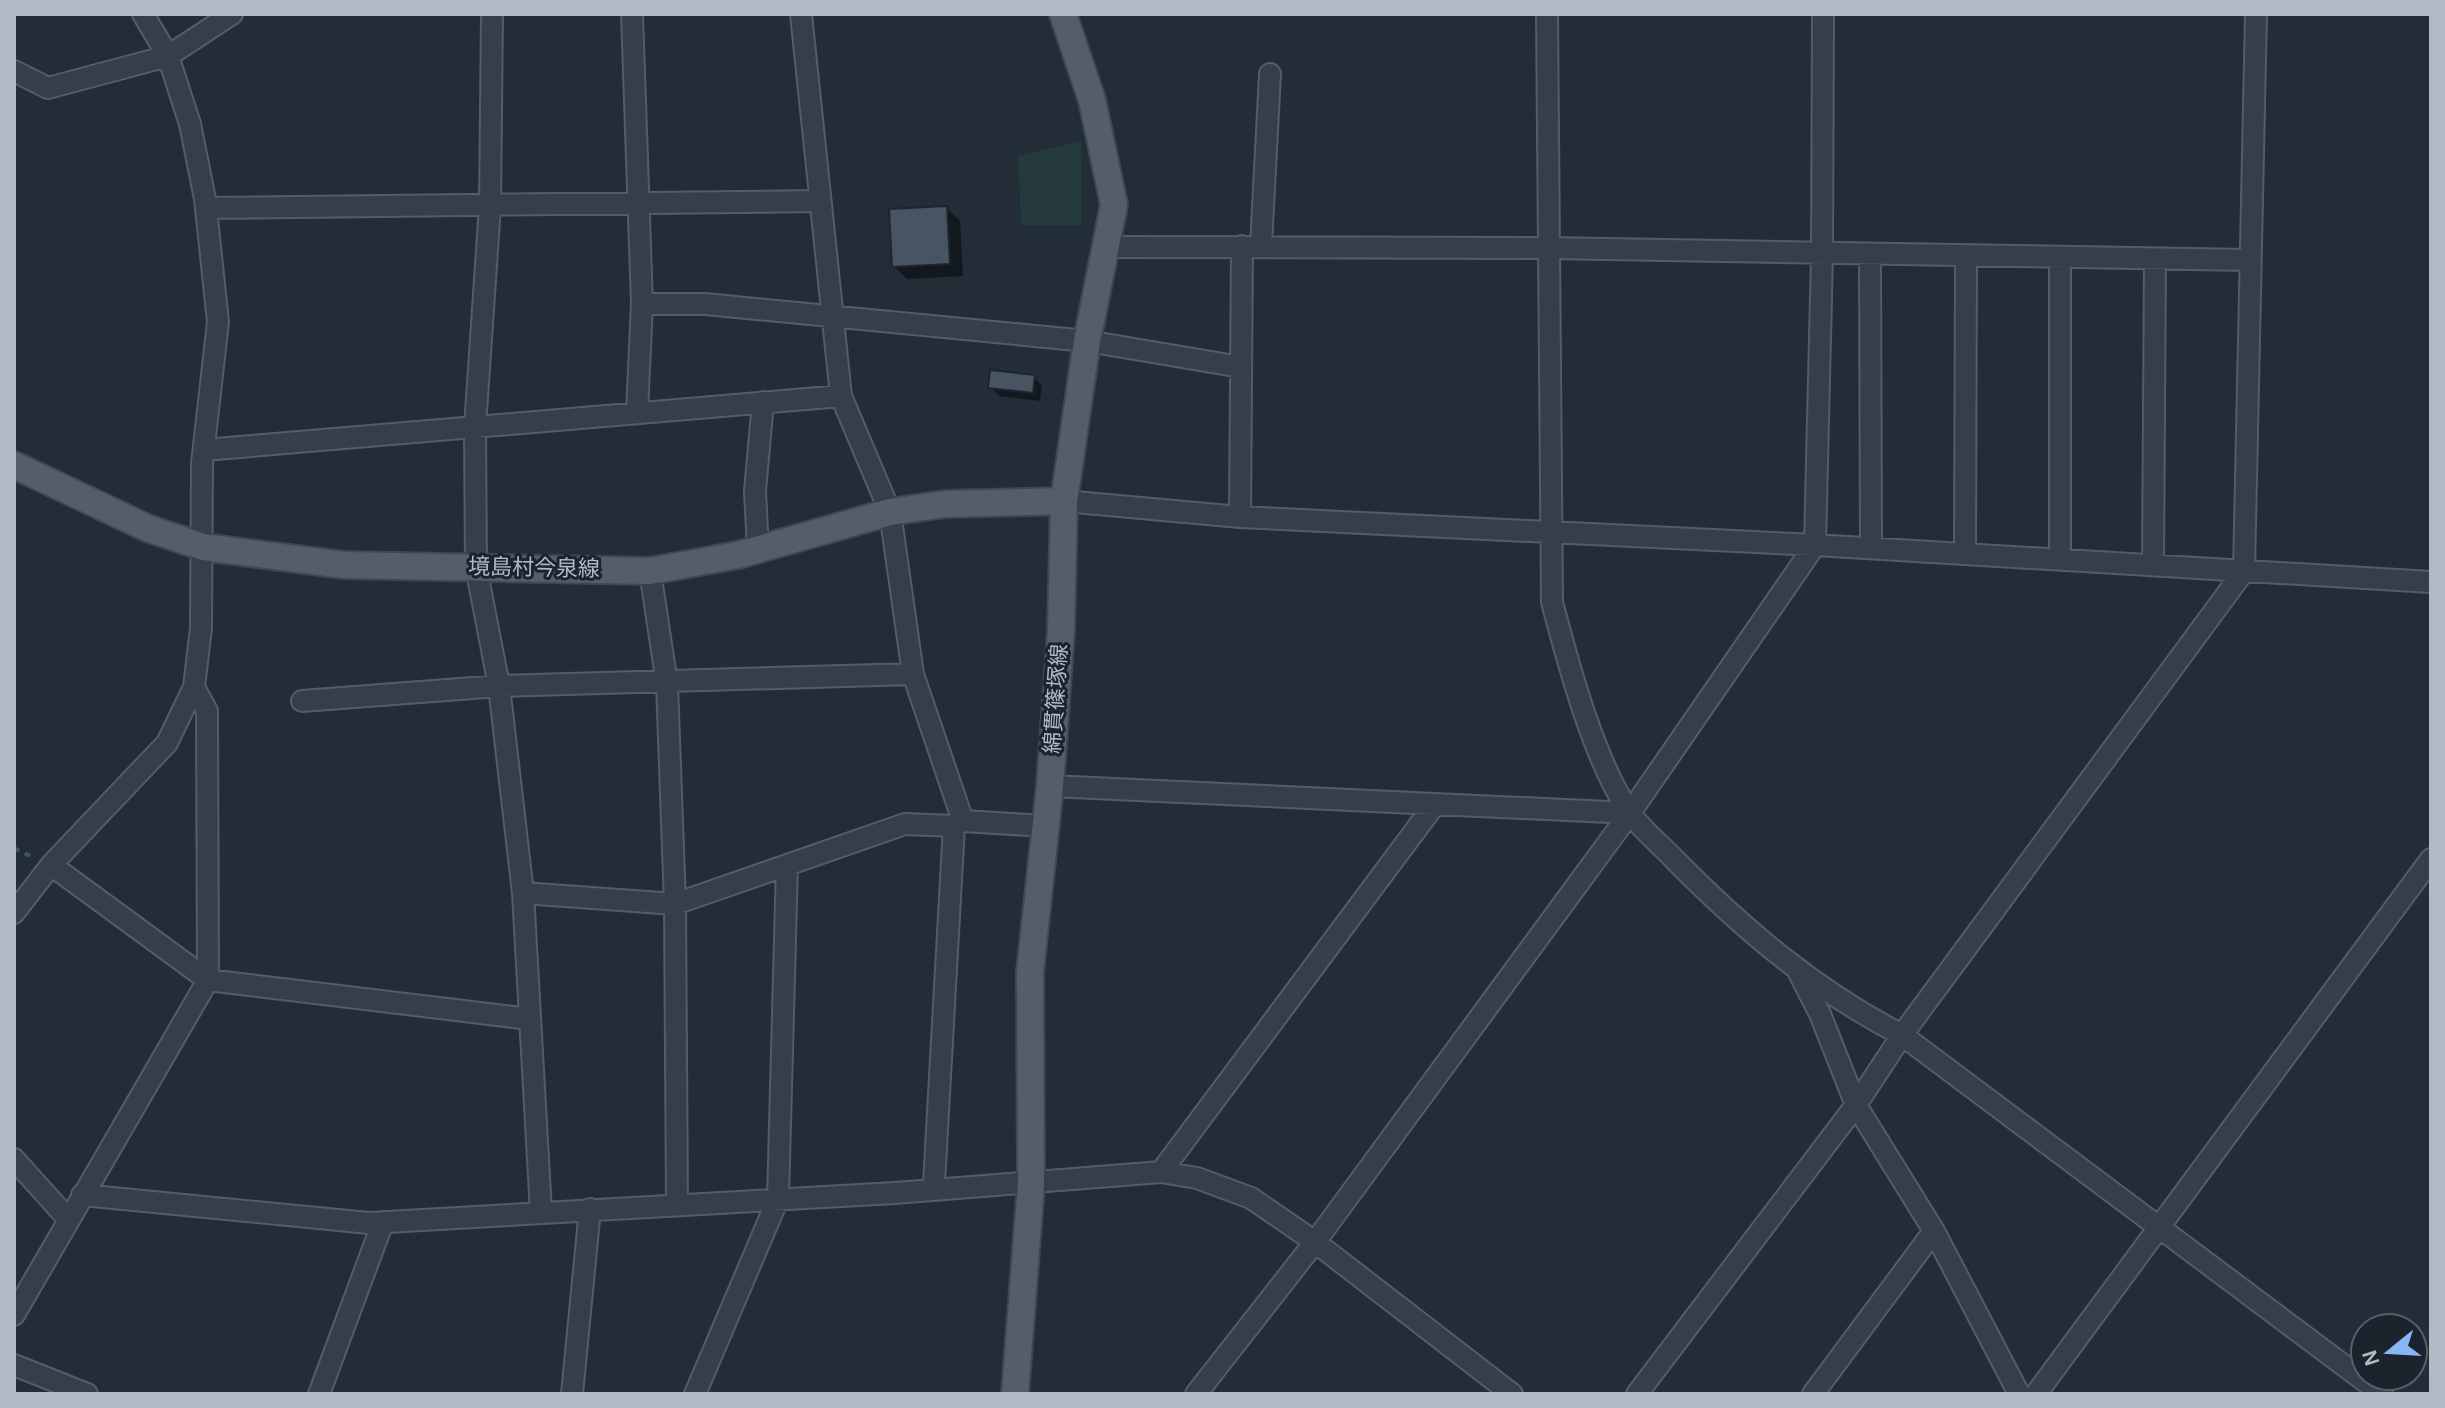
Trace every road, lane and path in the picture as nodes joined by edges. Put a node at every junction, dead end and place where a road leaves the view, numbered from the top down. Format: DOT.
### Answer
graph roads {
  1 [pos="143,14"];
  2 [pos="232,14"];
  3 [pos="492,14"];
  4 [pos="632,14"];
  5 [pos="801,14"];
  6 [pos="1063,14"];
  7 [pos="1547,14"];
  8 [pos="1823,14"];
  9 [pos="2256,14"];
  10 [pos="168,56"];
  11 [pos="14,71"];
  12 [pos="1270,74"];
  13 [pos="820,201"];
  14 [pos="638,203"];
  15 [pos="490,206"];
  16 [pos="206,208"];
  17 [pos="1252,246"];
  18 [pos="1108,247"];
  19 [pos="1549,248"];
  20 [pos="1822,255"];
  21 [pos="1870,255"];
  22 [pos="1966,257"];
  23 [pos="2060,258"];
  24 [pos="2155,259"];
  25 [pos="2249,260"];
  26 [pos="642,304"];
  27 [pos="832,316"];
  28 [pos="1087,341"];
  29 [pos="1241,367"];
  30 [pos="841,396"];
  31 [pos="763,402"];
  32 [pos="637,413"];
  33 [pos="475,427"];
  34 [pos="204,450"];
  35 [pos="14,465"];
  36 [pos="1064,501"];
  37 [pos="890,512"];
  38 [pos="1240,517"];
  39 [pos="1549,531"];
  40 [pos="1815,545"];
  41 [pos="203,547"];
  42 [pos="1871,548"];
  43 [pos="758,550"];
  44 [pos="1965,554"];
  45 [pos="2060,560"];
  46 [pos="2153,565"];
  47 [pos="476,567"];
  48 [pos="650,571"];
  49 [pos="2244,571"];
  50 [pos="2431,582"];
  51 [pos="913,674"];
  52 [pos="667,684"];
  53 [pos="499,686"];
  54 [pos="194,687"];
  55 [pos="302,701"];
  56 [pos="1050,786"];
  57 [pos="1435,804"];
  58 [pos="1630,813"];
  59 [pos="959,824"];
  60 [pos="1045,826"];
  61 [pos="2431,859"];
  62 [pos="51,865"];
  63 [pos="787,865"];
  64 [pos="523,893"];
  65 [pos="675,904"];
  66 [pos="14,913"];
  67 [pos="1798,969"];
  68 [pos="208,980"];
  69 [pos="530,1019"];
  70 [pos="1902,1035"];
  71 [pos="1856,1105"];
  72 [pos="14,1159"];
  73 [pos="1161,1172"];
  74 [pos="934,1184"];
  75 [pos="1031,1184"];
  76 [pos="82,1195"];
  77 [pos="778,1199"];
  78 [pos="677,1205"];
  79 [pos="590,1209"];
  80 [pos="541,1212"];
  81 [pos="68,1219"];
  82 [pos="376,1223"];
  83 [pos="2159,1226"];
  84 [pos="1934,1231"];
  85 [pos="1315,1242"];
  86 [pos="14,1315"];
  87 [pos="14,1365"];
  88 [pos="87,1394"];
  89 [pos="319,1394"];
  90 [pos="572,1394"];
  91 [pos="695,1394"];
  92 [pos="1015,1394"];
  93 [pos="1196,1394"];
  94 [pos="1512,1394"];
  95 [pos="1637,1394"];
  96 [pos="1813,1394"];
  97 [pos="2019,1394"];
  98 [pos="2036,1394"];
  99 [pos="2382,1394"];
  1 -- 10 [label="street"];
  2 -- 10 [label="street"];
  3 -- 15 [label="street"];
  4 -- 14 [label="street"];
  5 -- 13 [label="street"];
  6 -- 18 [label="main road, 綿貫篠塚線"];
  7 -- 19 [label="street"];
  8 -- 20 [label="street"];
  9 -- 25 [label="street"];
  10 -- 11 [label="street"];
  10 -- 16 [label="street"];
  12 -- 17 [label="street"];
  13 -- 14 [label="street"];
  13 -- 27 [label="street"];
  14 -- 15 [label="street"];
  14 -- 26 [label="street"];
  15 -- 16 [label="street"];
  15 -- 33 [label="street"];
  16 -- 34 [label="street"];
  17 -- 18 [label="street"];
  17 -- 19 [label="street"];
  17 -- 29 [label="street"];
  18 -- 28 [label="main road, 綿貫篠塚線"];
  19 -- 20 [label="street"];
  19 -- 39 [label="street"];
  20 -- 21 [label="street"];
  20 -- 40 [label="street"];
  21 -- 22 [label="street"];
  21 -- 42 [label="street"];
  22 -- 23 [label="street"];
  22 -- 44 [label="street"];
  23 -- 24 [label="street"];
  23 -- 45 [label="street"];
  24 -- 25 [label="street"];
  24 -- 46 [label="street"];
  25 -- 49 [label="street"];
  26 -- 27 [label="street"];
  26 -- 32 [label="street"];
  27 -- 28 [label="street"];
  27 -- 30 [label="street"];
  28 -- 29 [label="street"];
  28 -- 36 [label="main road, 綿貫篠塚線"];
  29 -- 38 [label="street"];
  30 -- 31 [label="street"];
  30 -- 37 [label="street"];
  31 -- 32 [label="street"];
  31 -- 43 [label="street"];
  32 -- 33 [label="street"];
  33 -- 34 [label="street"];
  33 -- 47 [label="street"];
  34 -- 41 [label="street"];
  35 -- 41 [label="main road, 境島村今泉線"];
  36 -- 37 [label="main road, 境島村今泉線"];
  36 -- 38 [label="street"];
  36 -- 56 [label="main road, 綿貫篠塚線"];
  37 -- 43 [label="main road, 境島村今泉線"];
  37 -- 51 [label="street"];
  38 -- 39 [label="street"];
  39 -- 40 [label="street"];
  39 -- 58 [label="street"];
  40 -- 42 [label="street"];
  40 -- 58 [label="street"];
  41 -- 47 [label="main road, 境島村今泉線"];
  41 -- 54 [label="street"];
  42 -- 44 [label="street"];
  43 -- 48 [label="main road, 境島村今泉線"];
  44 -- 45 [label="street"];
  45 -- 46 [label="street"];
  46 -- 49 [label="street"];
  47 -- 48 [label="main road, 境島村今泉線"];
  47 -- 53 [label="street"];
  48 -- 52 [label="street"];
  49 -- 50 [label="street"];
  49 -- 70 [label="street"];
  51 -- 52 [label="street"];
  51 -- 59 [label="street"];
  52 -- 53 [label="street"];
  52 -- 65 [label="street"];
  53 -- 55 [label="street"];
  53 -- 64 [label="street"];
  54 -- 62 [label="street"];
  54 -- 68 [label="street"];
  56 -- 57 [label="street"];
  56 -- 60 [label="main road, 綿貫篠塚線"];
  57 -- 58 [label="street"];
  57 -- 73 [label="street"];
  58 -- 67 [label="street"];
  58 -- 85 [label="street"];
  59 -- 60 [label="street"];
  59 -- 63 [label="street"];
  59 -- 74 [label="street"];
  60 -- 75 [label="main road, 綿貫篠塚線"];
  61 -- 83 [label="street"];
  62 -- 66 [label="street"];
  62 -- 68 [label="street"];
  63 -- 65 [label="street"];
  63 -- 77 [label="street"];
  64 -- 65 [label="street"];
  64 -- 69 [label="street"];
  65 -- 78 [label="street"];
  67 -- 70 [label="street"];
  67 -- 71 [label="street"];
  68 -- 69 [label="street"];
  68 -- 76 [label="street"];
  69 -- 80 [label="street"];
  70 -- 71 [label="street"];
  70 -- 83 [label="street"];
  71 -- 84 [label="street"];
  71 -- 95 [label="street"];
  72 -- 81 [label="street"];
  73 -- 75 [label="street"];
  73 -- 85 [label="street"];
  75 -- 77 [label="street"];
  75 -- 92 [label="main road, 綿貫篠塚線"];
  76 -- 81 [label="street"];
  76 -- 82 [label="street"];
  77 -- 78 [label="street"];
  77 -- 91 [label="street"];
  78 -- 79 [label="street"];
  79 -- 80 [label="street"];
  79 -- 90 [label="street"];
  80 -- 82 [label="street"];
  81 -- 86 [label="street"];
  82 -- 89 [label="street"];
  83 -- 98 [label="street"];
  83 -- 99 [label="street"];
  84 -- 96 [label="street"];
  84 -- 97 [label="street"];
  85 -- 93 [label="street"];
  85 -- 94 [label="street"];
  87 -- 88 [label="street"];
}
